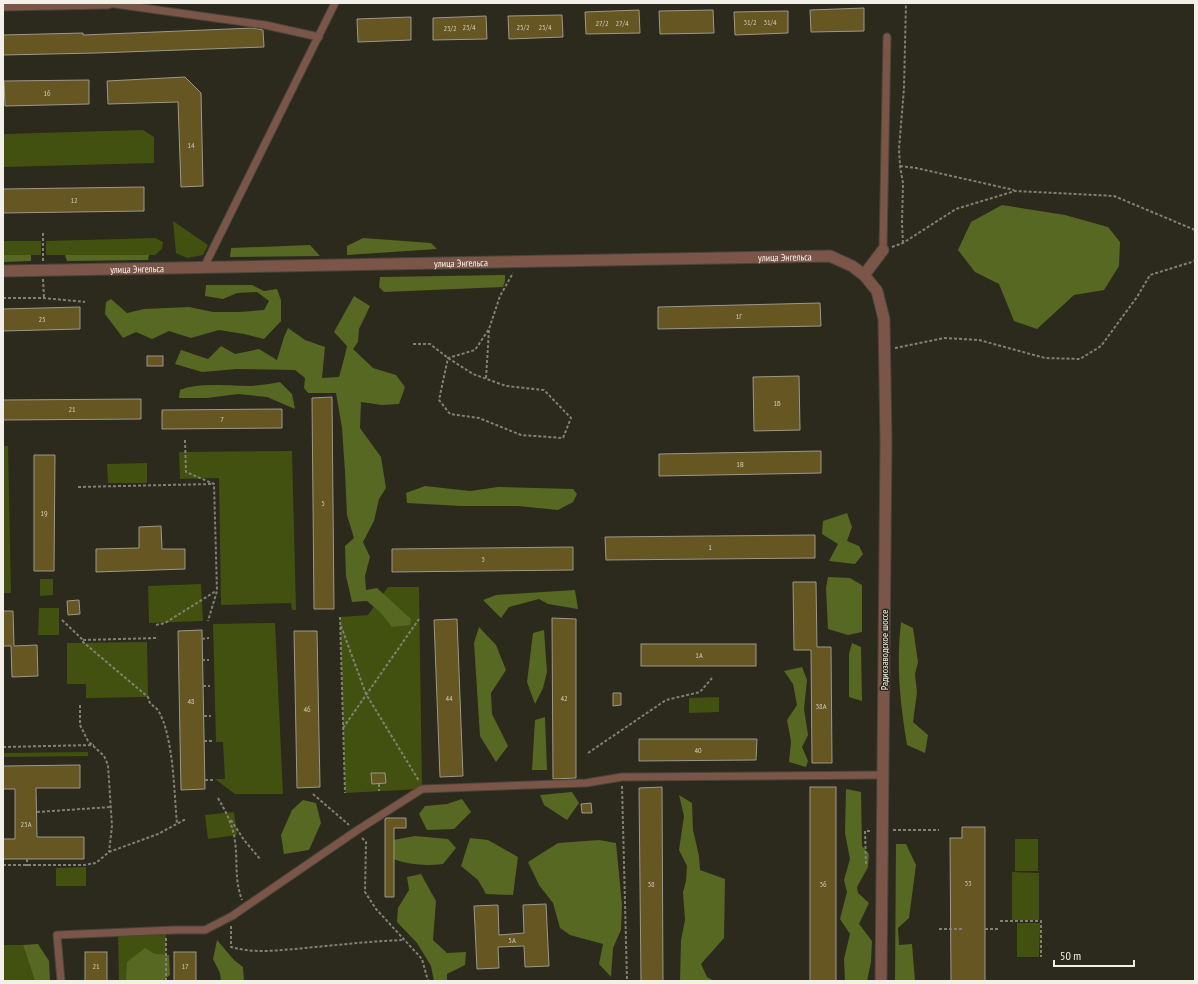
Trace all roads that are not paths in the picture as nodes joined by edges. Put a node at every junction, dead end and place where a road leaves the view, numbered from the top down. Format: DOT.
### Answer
graph roads {
  1 [pos="108,3"];
  2 [pos="335,3"];
  3 [pos="3,5"];
  4 [pos="319,37"];
  5 [pos="887,37"];
  6 [pos="883,250"];
  7 [pos="204,267"];
  8 [pos="3,271"];
  9 [pos="864,275"];
  10 [pos="884,319"];
  11 [pos="883,775"];
  12 [pos="61,981"];
  13 [pos="881,981"];
  1 -- 3 [label="street"];
  1 -- 4 [label="lane"];
  2 -- 4 [label="lane"];
  4 -- 7 [label="lane"];
  5 -- 6 [label="lane"];
  6 -- 9 [label="street"];
  7 -- 8 [label="street, улица Энгельса"];
  7 -- 9 [label="street, улица Энгельса"];
  9 -- 10 [label="street, улица Энгельса"];
  10 -- 11 [label="street, Радиозаводское шоссе"];
  11 -- 12 [label="lane"];
  11 -- 13 [label="street, Радиозаводское шоссе"];
}
